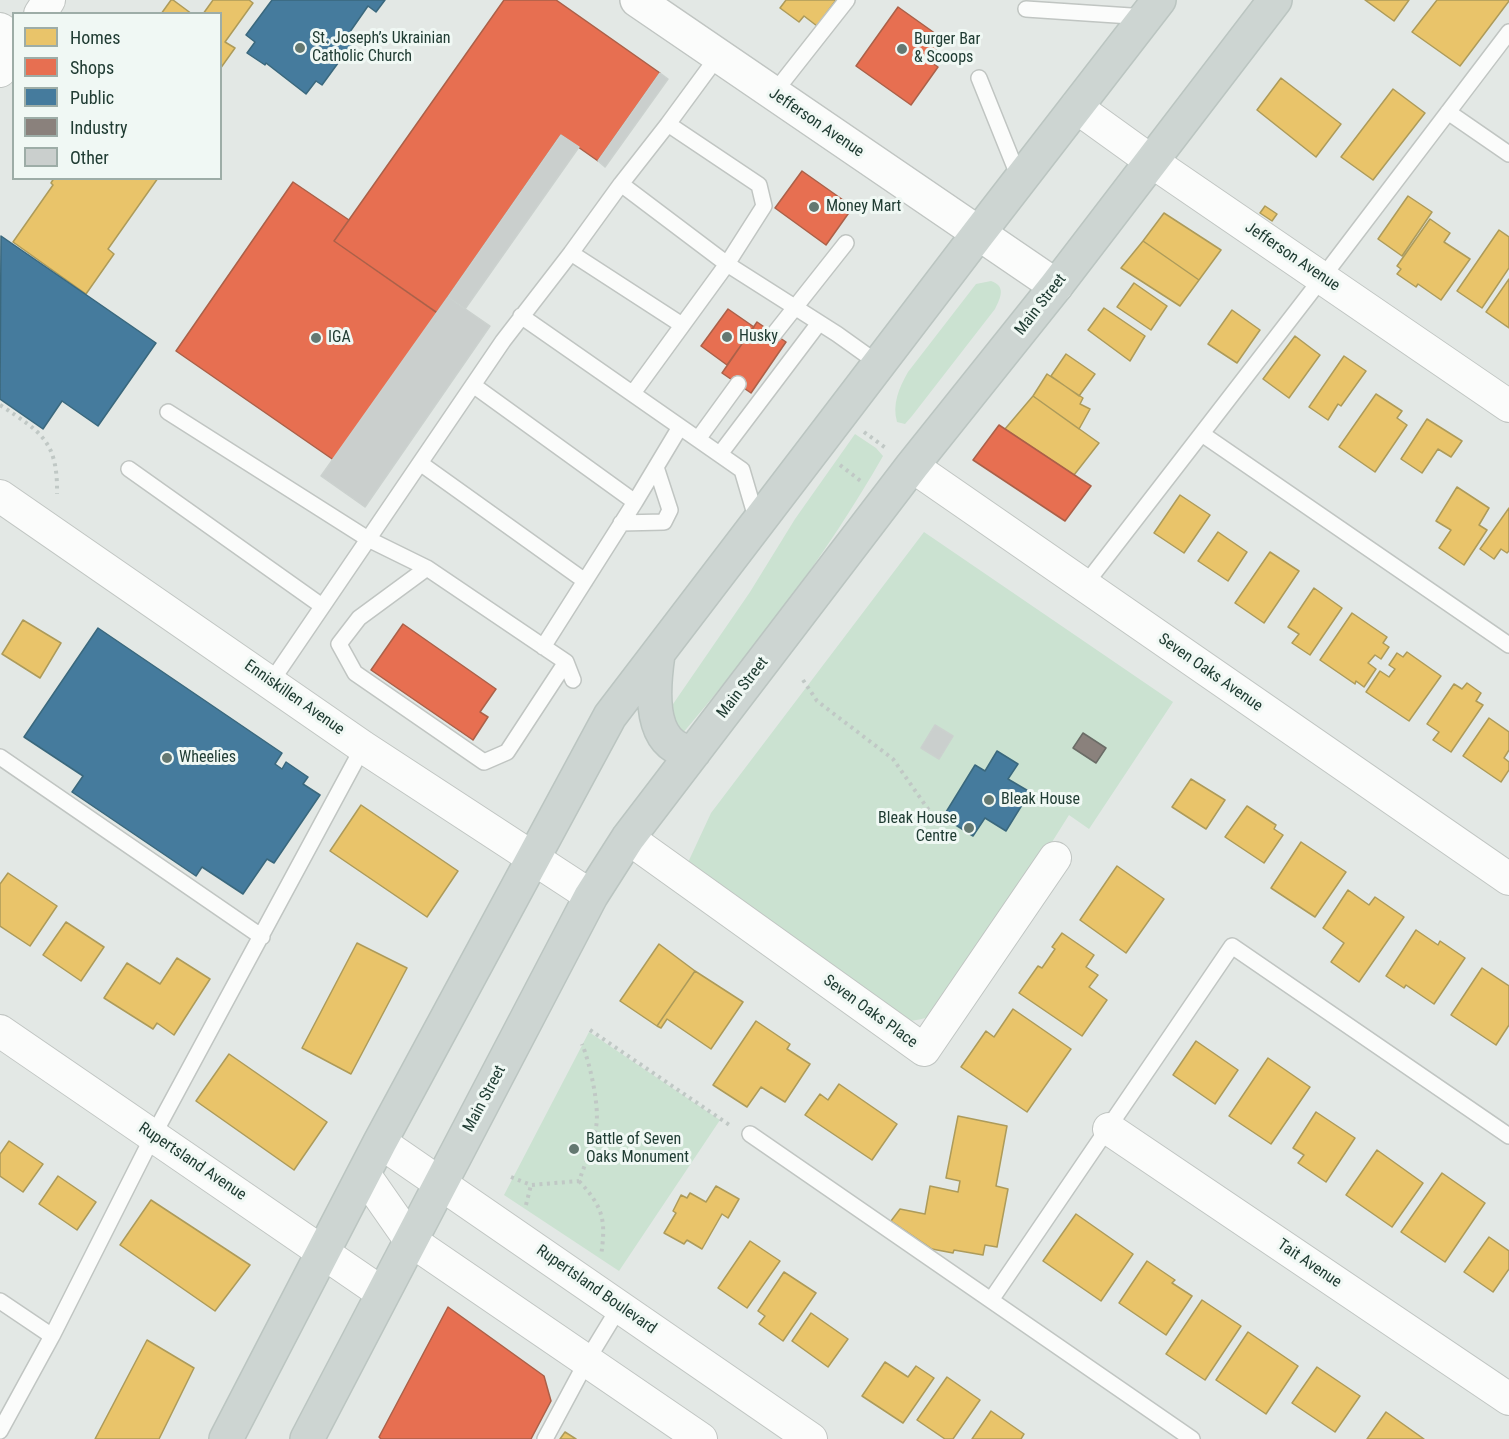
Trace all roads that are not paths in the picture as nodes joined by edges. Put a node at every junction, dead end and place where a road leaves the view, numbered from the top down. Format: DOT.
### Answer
graph roads {
  1 [pos="637,0"];
  2 [pos="847,0"];
  3 [pos="1275,0"];
  4 [pos="1026,9"];
  5 [pos="1153,9"];
  6 [pos="1509,32"];
  7 [pos="12,54"];
  8 [pos="718,56"];
  9 [pos="0,71"];
  10 [pos="979,78"];
  11 [pos="773,94"];
  12 [pos="1076,107"];
  13 [pos="1448,112"];
  14 [pos="668,124"];
  15 [pos="1509,154"];
  16 [pos="1152,161"];
  17 [pos="1020,180"];
  18 [pos="621,184"];
  19 [pos="978,234"];
  20 [pos="846,243"];
  21 [pos="571,253"];
  22 [pos="727,264"];
  23 [pos="1322,278"];
  24 [pos="1056,286"];
  25 [pos="795,307"];
  26 [pos="521,316"];
  27 [pos="819,323"];
  28 [pos="682,325"];
  29 [pos="774,333"];
  30 [pos="879,364"];
  31 [pos="738,384"];
  32 [pos="473,385"];
  33 [pos="633,393"];
  34 [pos="1509,406"];
  35 [pos="168,412"];
  36 [pos="680,427"];
  37 [pos="1202,434"];
  38 [pos="698,439"];
  39 [pos="720,454"];
  40 [pos="420,463"];
  41 [pos="912,466"];
  42 [pos="656,467"];
  43 [pos="129,469"];
  44 [pos="0,495"];
  45 [pos="634,502"];
  46 [pos="621,523"];
  47 [pos="758,524"];
  48 [pos="368,539"];
  49 [pos="427,568"];
  50 [pos="585,581"];
  51 [pos="1084,586"];
  52 [pos="322,606"];
  53 [pos="1509,645"];
  54 [pos="543,647"];
  55 [pos="658,654"];
  56 [pos="566,662"];
  57 [pos="573,680"];
  58 [pos="271,682"];
  59 [pos="363,747"];
  60 [pos="694,752"];
  61 [pos="0,758"];
  62 [pos="628,838"];
  63 [pos="1055,858"];
  64 [pos="533,859"];
  65 [pos="1509,879"];
  66 [pos="591,896"];
  67 [pos="262,937"];
  68 [pos="0,1031"];
  69 [pos="1109,1129"];
  70 [pos="750,1134"];
  71 [pos="153,1136"];
  72 [pos="1509,1136"];
  73 [pos="380,1142"];
  74 [pos="363,1174"];
  75 [pos="441,1184"];
  76 [pos="410,1240"];
  77 [pos="323,1251"];
  78 [pos="382,1293"];
  79 [pos="991,1300"];
  80 [pos="0,1301"];
  81 [pos="620,1306"];
  82 [pos="52,1336"];
  83 [pos="588,1361"];
  84 [pos="1509,1399"];
  85 [pos="0,1431"];
  86 [pos="312,1437"];
  87 [pos="226,1439"];
  88 [pos="545,1439"];
  89 [pos="701,1439"];
  90 [pos="811,1439"];
  91 [pos="1192,1439"];
  1 -- 8 [label="street, Jefferson Avenue"];
  2 -- 11 [label="lane"];
  3 -- 16 [label="main road, Main Street"];
  4 -- 5 [label="lane"];
  5 -- 12 [label="main road"];
  6 -- 13 [label="lane"];
  7 -- 9 [label="street"];
  8 -- 11 [label="street, Jefferson Avenue"];
  8 -- 14 [label="lane"];
  10 -- 17 [label="lane"];
  11 -- 19 [label="street, Jefferson Avenue"];
  12 -- 16 [label="street, Jefferson Avenue"];
  12 -- 17 [label="main road"];
  13 -- 15 [label="lane"];
  13 -- 23 [label="lane"];
  14 -- 18 [label="lane"];
  14 -- 22 [label="lane"];
  16 -- 23 [label="street, Jefferson Avenue"];
  16 -- 24 [label="main road, Main Street"];
  17 -- 19 [label="main road"];
  18 -- 21 [label="lane"];
  18 -- 22 [label="lane"];
  19 -- 24 [label="street, Jefferson Avenue"];
  19 -- 30 [label="main road"];
  20 -- 25 [label="lane"];
  21 -- 26 [label="lane"];
  21 -- 28 [label="lane"];
  22 -- 25 [label="lane"];
  22 -- 28 [label="lane"];
  23 -- 34 [label="street, Jefferson Avenue"];
  23 -- 37 [label="lane"];
  24 -- 41 [label="main road, Main Street"];
  25 -- 27 [label="lane"];
  25 -- 29 [label="lane"];
  26 -- 32 [label="lane"];
  26 -- 33 [label="lane"];
  27 -- 30 [label="lane"];
  27 -- 39 [label="lane"];
  28 -- 33 [label="lane"];
  30 -- 47 [label="main road"];
  31 -- 38 [label="lane"];
  32 -- 40 [label="lane"];
  32 -- 45 [label="lane"];
  33 -- 36 [label="lane"];
  35 -- 48 [label="lane"];
  36 -- 38 [label="lane"];
  36 -- 42 [label="lane"];
  37 -- 51 [label="lane"];
  37 -- 53 [label="lane"];
  38 -- 39 [label="lane"];
  39 -- 47 [label="lane"];
  40 -- 48 [label="lane"];
  40 -- 50 [label="lane"];
  41 -- 51 [label="street, Seven Oaks Avenue"];
  41 -- 60 [label="main road, Main Street"];
  42 -- 45 [label="lane"];
  42 -- 46 [label="lane"];
  43 -- 52 [label="lane"];
  44 -- 58 [label="street, Enniskillen Avenue"];
  45 -- 46 [label="lane"];
  46 -- 50 [label="lane"];
  47 -- 55 [label="main road"];
  48 -- 49 [label="lane"];
  48 -- 52 [label="lane"];
  49 -- 54 [label="lane"];
  49 -- 56 [label="lane"];
  50 -- 54 [label="lane"];
  51 -- 65 [label="street, Seven Oaks Avenue"];
  52 -- 58 [label="lane"];
  54 -- 56 [label="lane"];
  55 -- 60 [label="main road"];
  55 -- 64 [label="main road"];
  56 -- 57 [label="lane"];
  58 -- 59 [label="street, Enniskillen Avenue"];
  59 -- 64 [label="street, Enniskillen Avenue"];
  59 -- 67 [label="lane"];
  60 -- 62 [label="main road, Main Street"];
  61 -- 67 [label="lane"];
  62 -- 63 [label="street, Seven Oaks Place"];
  62 -- 66 [label="main road, Main Street"];
  64 -- 66 [label="street, Enniskillen Avenue"];
  64 -- 73 [label="main road"];
  66 -- 75 [label="main road, Main Street"];
  67 -- 71 [label="lane"];
  68 -- 71 [label="street, Rupertsland Avenue"];
  69 -- 72 [label="lane"];
  69 -- 79 [label="lane"];
  69 -- 84 [label="street, Tait Avenue"];
  70 -- 79 [label="lane"];
  71 -- 77 [label="street, Rupertsland Avenue"];
  71 -- 82 [label="lane"];
  73 -- 74 [label="main road"];
  73 -- 75 [label="street, Rupertsland Boulevard"];
  74 -- 76 [label="street"];
  74 -- 77 [label="main road"];
  75 -- 76 [label="main road, Main Street"];
  75 -- 81 [label="street, Rupertsland Boulevard"];
  76 -- 78 [label="main road, Main Street"];
  76 -- 83 [label="street"];
  77 -- 78 [label="street, Rupertsland Avenue"];
  77 -- 87 [label="main road"];
  78 -- 86 [label="main road, Main Street"];
  79 -- 91 [label="lane"];
  80 -- 82 [label="lane"];
  81 -- 83 [label="lane"];
  81 -- 90 [label="street, Rupertsland Boulevard"];
  82 -- 85 [label="lane"];
  83 -- 88 [label="lane"];
  83 -- 89 [label="street"];
}
